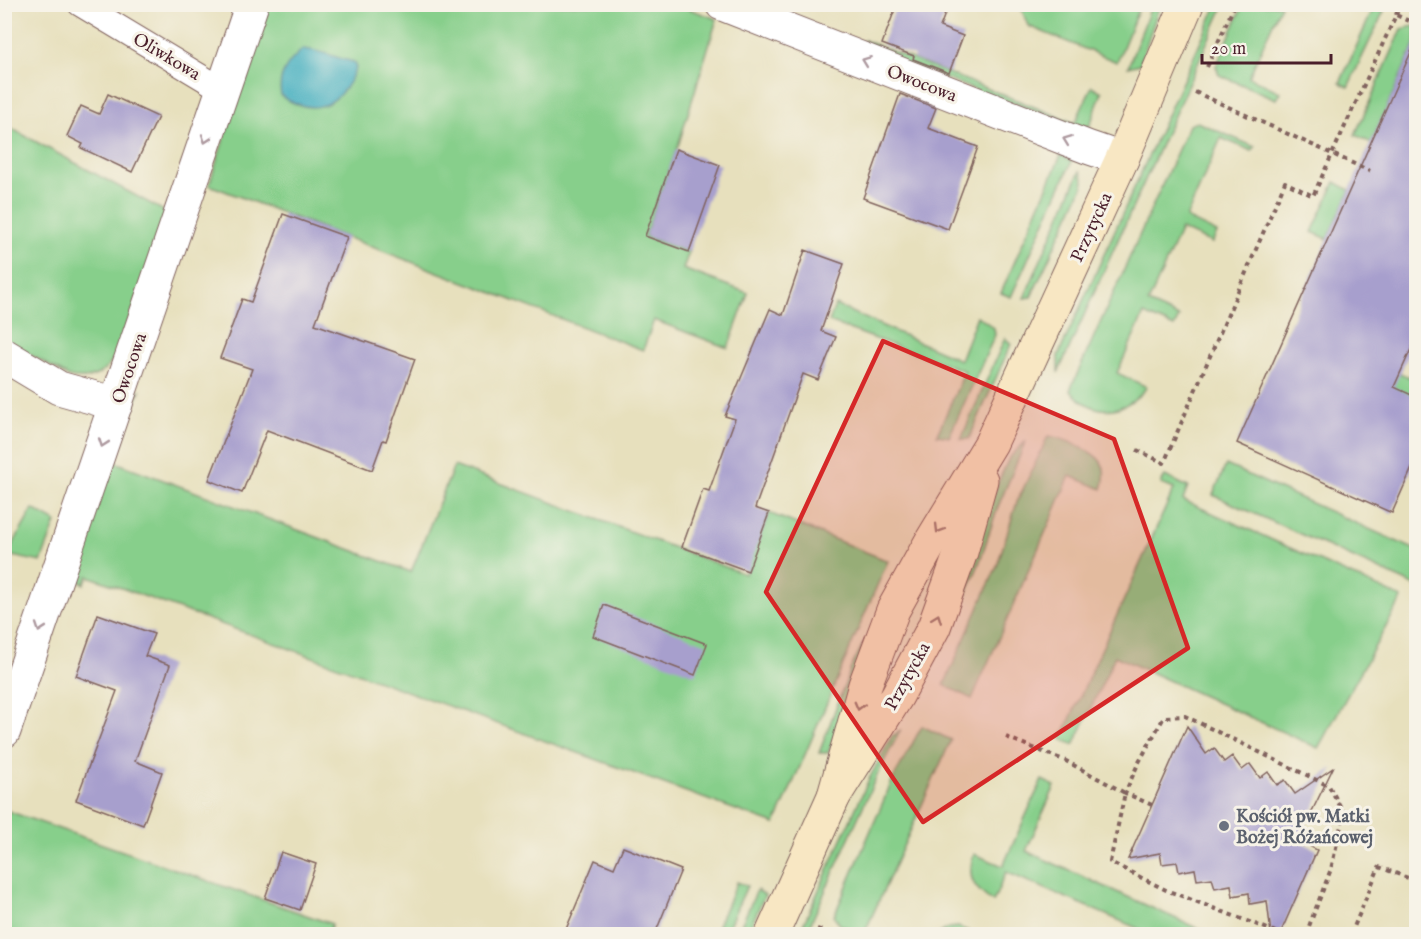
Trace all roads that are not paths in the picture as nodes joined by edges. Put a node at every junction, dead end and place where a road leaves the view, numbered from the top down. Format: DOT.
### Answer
graph roads {
  1 [pos="80,4"];
  2 [pos="252,4"];
  3 [pos="722,4"];
  4 [pos="1187,6"];
  5 [pos="223,90"];
  6 [pos="1122,159"];
  7 [pos="4,355"];
  8 [pos="116,404"];
  9 [pos="991,443"];
  10 [pos="4,731"];
  11 [pos="834,796"];
  12 [pos="772,934"];
  1 -- 5 [label="lane, Oliwkowa"];
  2 -- 5 [label="street, Owocowa"];
  6 -- 3 [label="street, Owocowa, one-way"];
  4 -- 6 [label="main road, Przytycka"];
  5 -- 8 [label="street, Owocowa, one-way"];
  6 -- 9 [label="main road, Przytycka"];
  7 -- 8 [label="street"];
  8 -- 10 [label="street, Owocowa, one-way"];
  9 -- 11 [label="main road, Przytycka, one-way"];
  11 -- 9 [label="main road, Przytycka, one-way"];
  11 -- 12 [label="main road, Przytycka"];
}
